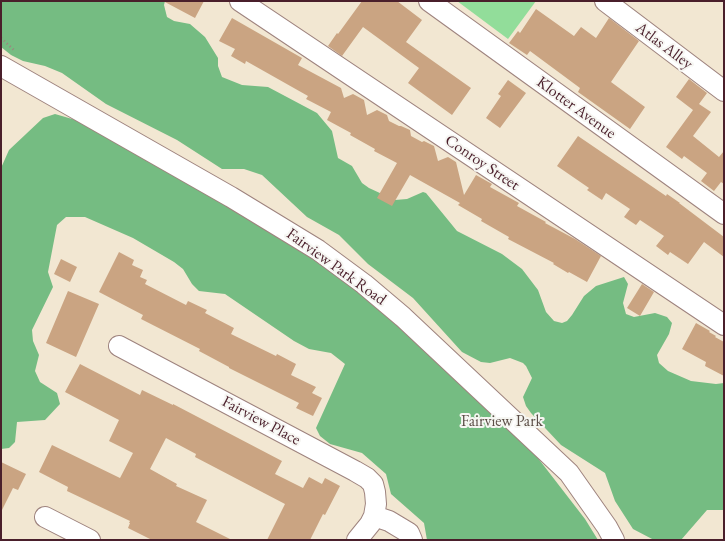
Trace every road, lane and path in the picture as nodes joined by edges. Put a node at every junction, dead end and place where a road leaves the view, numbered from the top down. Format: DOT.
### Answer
graph roads {
  1 [pos="240,1"];
  2 [pos="428,1"];
  3 [pos="605,1"];
  4 [pos="1,66"];
  5 [pos="724,90"];
  6 [pos="724,214"];
  7 [pos="724,325"];
  8 [pos="118,346"];
  9 [pos="374,516"];
  10 [pos="45,517"];
  11 [pos="90,540"];
  12 [pos="357,540"];
  13 [pos="412,540"];
  14 [pos="614,540"];
  1 -- 7 [label="street, Conroy Street"];
  2 -- 6 [label="street, Klotter Avenue"];
  3 -- 5 [label="street, Atlas Alley"];
  4 -- 14 [label="street, Fairview Park Road"];
  8 -- 9 [label="street, Fairview Place"];
  9 -- 12 [label="street"];
  9 -- 13 [label="street"];
  10 -- 11 [label="street"];
}
